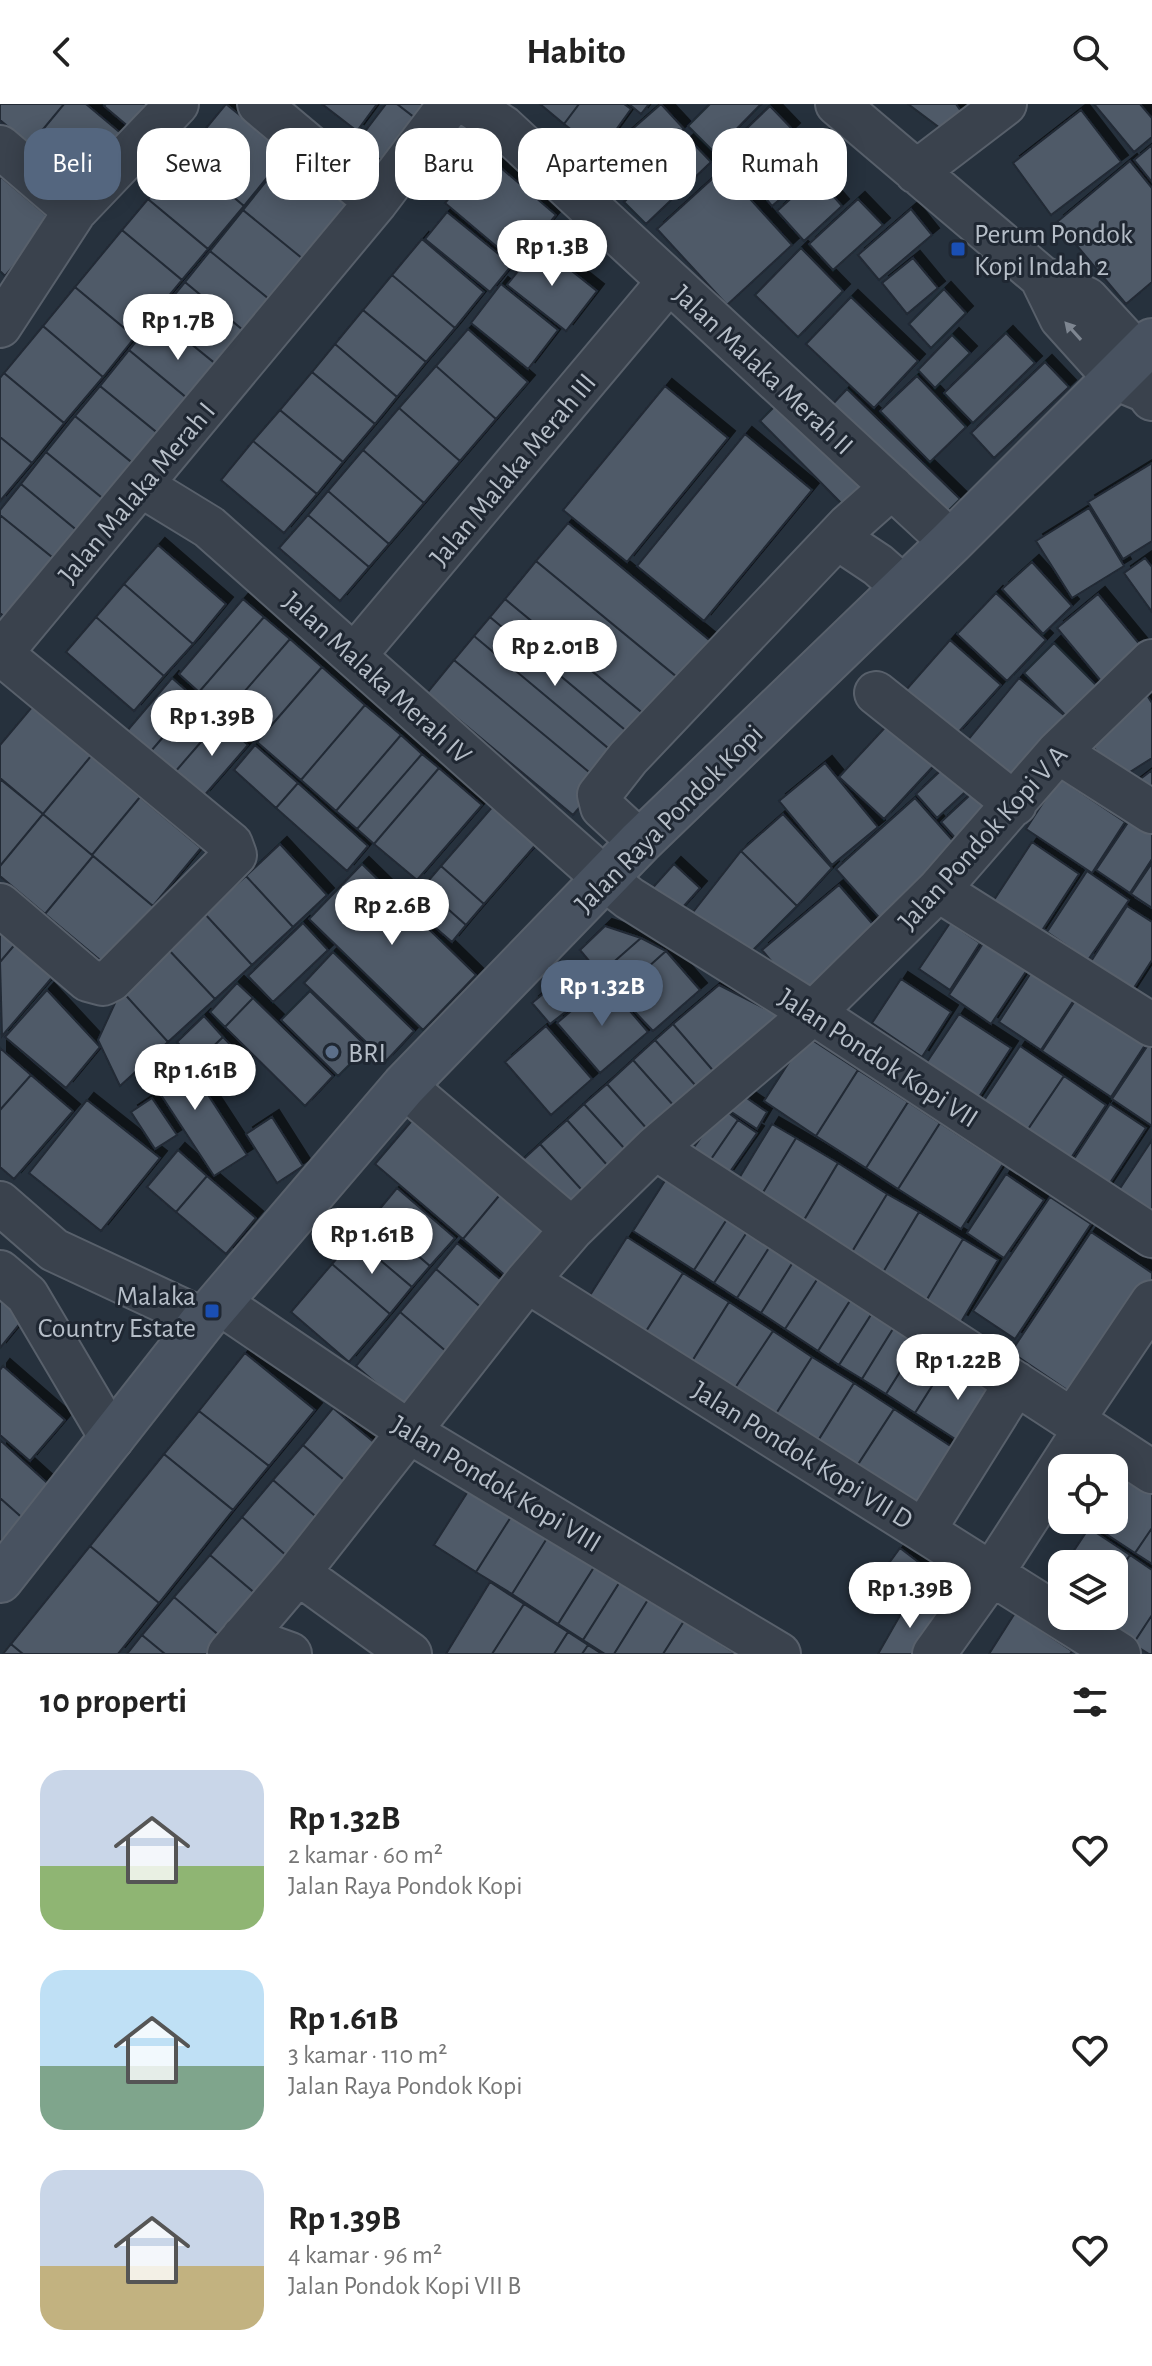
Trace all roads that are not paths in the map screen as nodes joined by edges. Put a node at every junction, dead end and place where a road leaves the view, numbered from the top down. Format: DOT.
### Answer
graph roads {
  1 [pos="177,104"];
  2 [pos="259,104"];
  3 [pos="450,104"];
  4 [pos="468,104"];
  5 [pos="837,104"];
  6 [pos="1005,104"];
  7 [pos="0,147"];
  8 [pos="916,172"];
  9 [pos="376,202"];
  10 [pos="75,211"];
  11 [pos="669,281"];
  12 [pos="0,326"];
  13 [pos="1141,373"];
  14 [pos="142,486"];
  15 [pos="892,487"];
  16 [pos="839,539"];
  17 [pos="951,542"];
  18 [pos="904,588"];
  19 [pos="0,653"];
  20 [pos="354,656"];
  21 [pos="1152,661"];
  22 [pos="876,693"];
  23 [pos="1058,752"];
  24 [pos="1015,804"];
  25 [pos="1152,812"];
  26 [pos="640,842"];
  27 [pos="605,879"];
  28 [pos="938,890"];
  29 [pos="0,905"];
  30 [pos="813,1013"];
  31 [pos="1152,1025"];
  32 [pos="404,1086"];
  33 [pos="655,1148"];
  34 [pos="0,1203"];
  35 [pos="572,1229"];
  36 [pos="1152,1236"];
  37 [pos="60,1251"];
  38 [pos="527,1281"];
  39 [pos="15,1287"];
  40 [pos="1152,1302"];
  41 [pos="212,1312"];
  42 [pos="1016,1383"];
  43 [pos="1079,1425"];
  44 [pos="408,1431"];
  45 [pos="112,1439"];
  46 [pos="1152,1472"];
  47 [pos="924,1530"];
  48 [pos="298,1573"];
  49 [pos="992,1573"];
  50 [pos="0,1580"];
  51 [pos="236,1646"];
  52 [pos="757,1648"];
  53 [pos="290,1654"];
  54 [pos="410,1654"];
  55 [pos="934,1654"];
  56 [pos="1119,1654"];
  1 -- 10 [label="street"];
  2 -- 9 [label="street"];
  3 -- 9 [label="street, Jalan Malaka Merah I"];
  4 -- 11 [label="street, Jalan Malaka Merah II"];
  5 -- 8 [label="street"];
  6 -- 8 [label="street"];
  7 -- 10 [label="street"];
  8 -- 13 [label="street"];
  9 -- 14 [label="street, Jalan Malaka Merah I"];
  10 -- 12 [label="street"];
  11 -- 15 [label="street, Jalan Malaka Merah II"];
  11 -- 20 [label="street, Jalan Malaka Merah III"];
  13 -- 17 [label="main road, Jalan Raya Pondok Kopi"];
  14 -- 19 [label="street, Jalan Malaka Merah I"];
  14 -- 20 [label="street, Jalan Malaka Merah IV"];
  15 -- 16 [label="street"];
  15 -- 17 [label="street, Jalan Malaka Merah II"];
  16 -- 18 [label="street"];
  16 -- 26 [label="street"];
  17 -- 18 [label="main road, Jalan Raya Pondok Kopi"];
  18 -- 26 [label="main road, Jalan Raya Pondok Kopi"];
  19 -- 29 [label="street"];
  20 -- 27 [label="street, Jalan Malaka Merah IV"];
  21 -- 23 [label="street, Jalan Pondok Kopi V A"];
  22 -- 24 [label="street"];
  23 -- 24 [label="street, Jalan Pondok Kopi V A"];
  23 -- 25 [label="street"];
  24 -- 28 [label="street, Jalan Pondok Kopi V A"];
  26 -- 27 [label="main road, Jalan Raya Pondok Kopi"];
  27 -- 30 [label="street, Jalan Pondok Kopi VII"];
  27 -- 32 [label="main road, Jalan Raya Pondok Kopi"];
  28 -- 30 [label="street, Jalan Pondok Kopi V A"];
  28 -- 31 [label="street"];
  30 -- 33 [label="street, Jalan Pondok Kopi V A"];
  30 -- 36 [label="street, Jalan Pondok Kopi VII"];
  32 -- 35 [label="street"];
  32 -- 41 [label="main road, Jalan Raya Pondok Kopi"];
  33 -- 35 [label="street, Jalan Pondok Kopi V A"];
  33 -- 42 [label="street"];
  34 -- 37 [label="street, Jalan Pondok Kopi VIII"];
  35 -- 38 [label="street, Jalan Pondok Kopi V A"];
  37 -- 39 [label="street"];
  37 -- 41 [label="street, Jalan Pondok Kopi VIII"];
  38 -- 44 [label="street, Jalan Pondok Kopi V A"];
  38 -- 47 [label="street, Jalan Pondok Kopi VII D"];
  39 -- 45 [label="street"];
  40 -- 43 [label="street"];
  41 -- 44 [label="street, Jalan Pondok Kopi VIII"];
  41 -- 45 [label="main road, Jalan Raya Pondok Kopi"];
  42 -- 43 [label="street"];
  42 -- 47 [label="street"];
  43 -- 46 [label="street"];
  43 -- 49 [label="street"];
  44 -- 48 [label="street, Jalan Pondok Kopi V A"];
  44 -- 52 [label="street, Jalan Pondok Kopi VIII"];
  45 -- 50 [label="main road, Jalan Raya Pondok Kopi"];
  47 -- 49 [label="street, Jalan Pondok Kopi VII D"];
  48 -- 51 [label="street, Jalan Pondok Kopi V A"];
  48 -- 54 [label="street"];
  49 -- 55 [label="street"];
  49 -- 56 [label="street, Jalan Pondok Kopi VII D"];
  51 -- 53 [label="street"];
}
